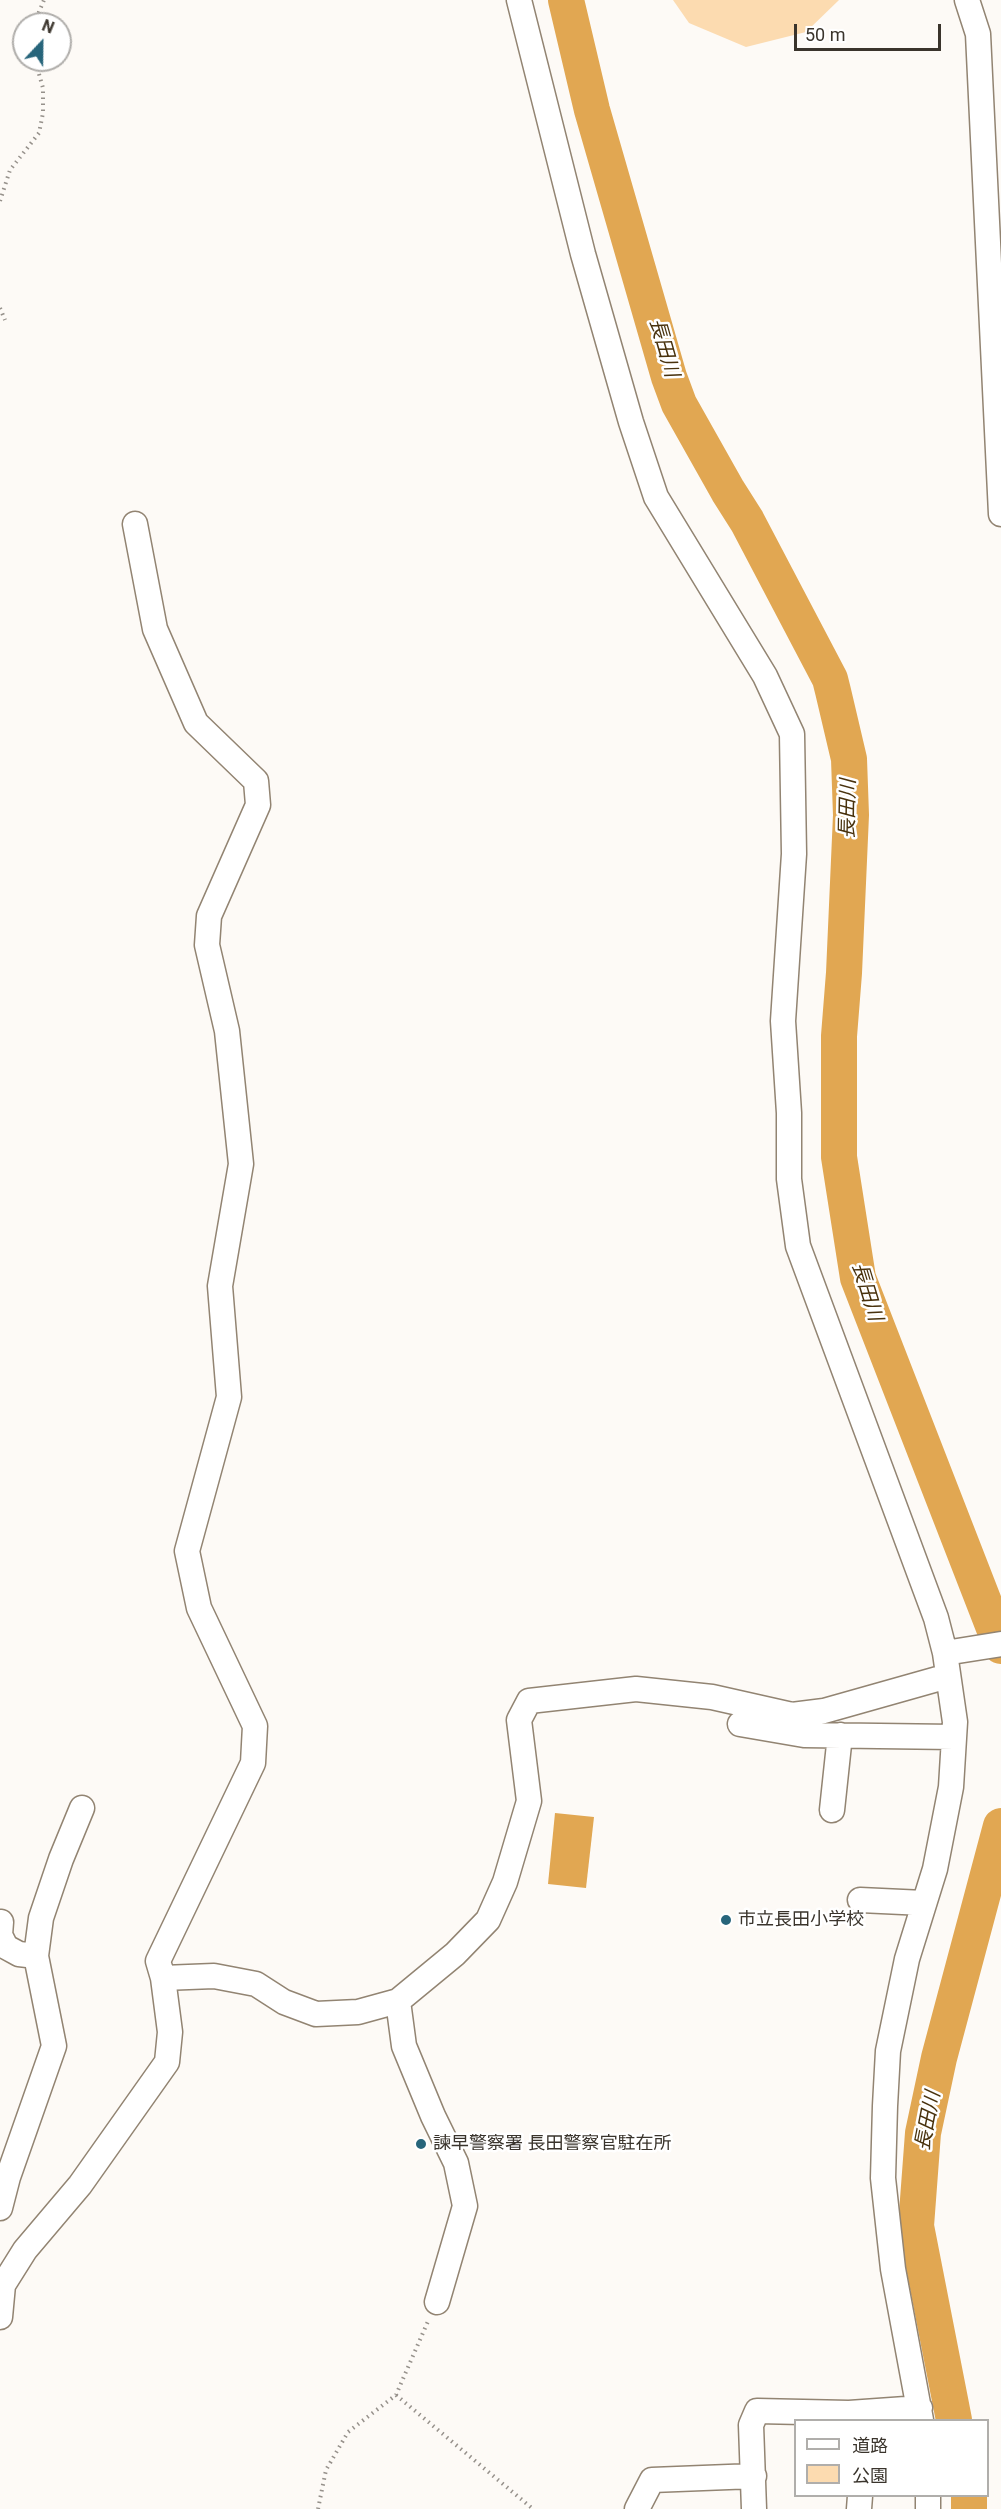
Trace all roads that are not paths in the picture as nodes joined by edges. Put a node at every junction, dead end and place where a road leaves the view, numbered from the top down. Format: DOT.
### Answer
graph roads {
  1 [pos="519,0"];
  2 [pos="967,0"];
  3 [pos="1001,514"];
  4 [pos="135,524"];
  5 [pos="1001,1644"];
  6 [pos="951,1660"];
  7 [pos="740,1724"];
  8 [pos="840,1735"];
  9 [pos="954,1737"];
  10 [pos="82,1809"];
  11 [pos="832,1810"];
  12 [pos="860,1900"];
  13 [pos="924,1903"];
  14 [pos="1,1922"];
  15 [pos="36,1956"];
  16 [pos="163,1978"];
  17 [pos="398,2001"];
  18 [pos="0,2208"];
  19 [pos="2,2279"];
  20 [pos="437,2302"];
  21 [pos="0,2317"];
  22 [pos="921,2414"];
  23 [pos="850,2417"];
  24 [pos="754,2476"];
  25 [pos="637,2509"];
  26 [pos="754,2509"];
  1 -- 6 [label="street"];
  2 -- 3 [label="street"];
  4 -- 16 [label="street"];
  5 -- 6 [label="street"];
  6 -- 9 [label="street"];
  6 -- 17 [label="street"];
  7 -- 8 [label="street"];
  8 -- 9 [label="street"];
  8 -- 11 [label="street"];
  9 -- 13 [label="street"];
  10 -- 15 [label="street"];
  12 -- 13 [label="street"];
  13 -- 22 [label="street"];
  14 -- 15 [label="street"];
  15 -- 18 [label="street"];
  16 -- 17 [label="street"];
  16 -- 19 [label="street"];
  17 -- 20 [label="street"];
  19 -- 21 [label="street"];
  22 -- 23 [label="street"];
  23 -- 24 [label="street"];
  24 -- 25 [label="street"];
  24 -- 26 [label="street"];
}
